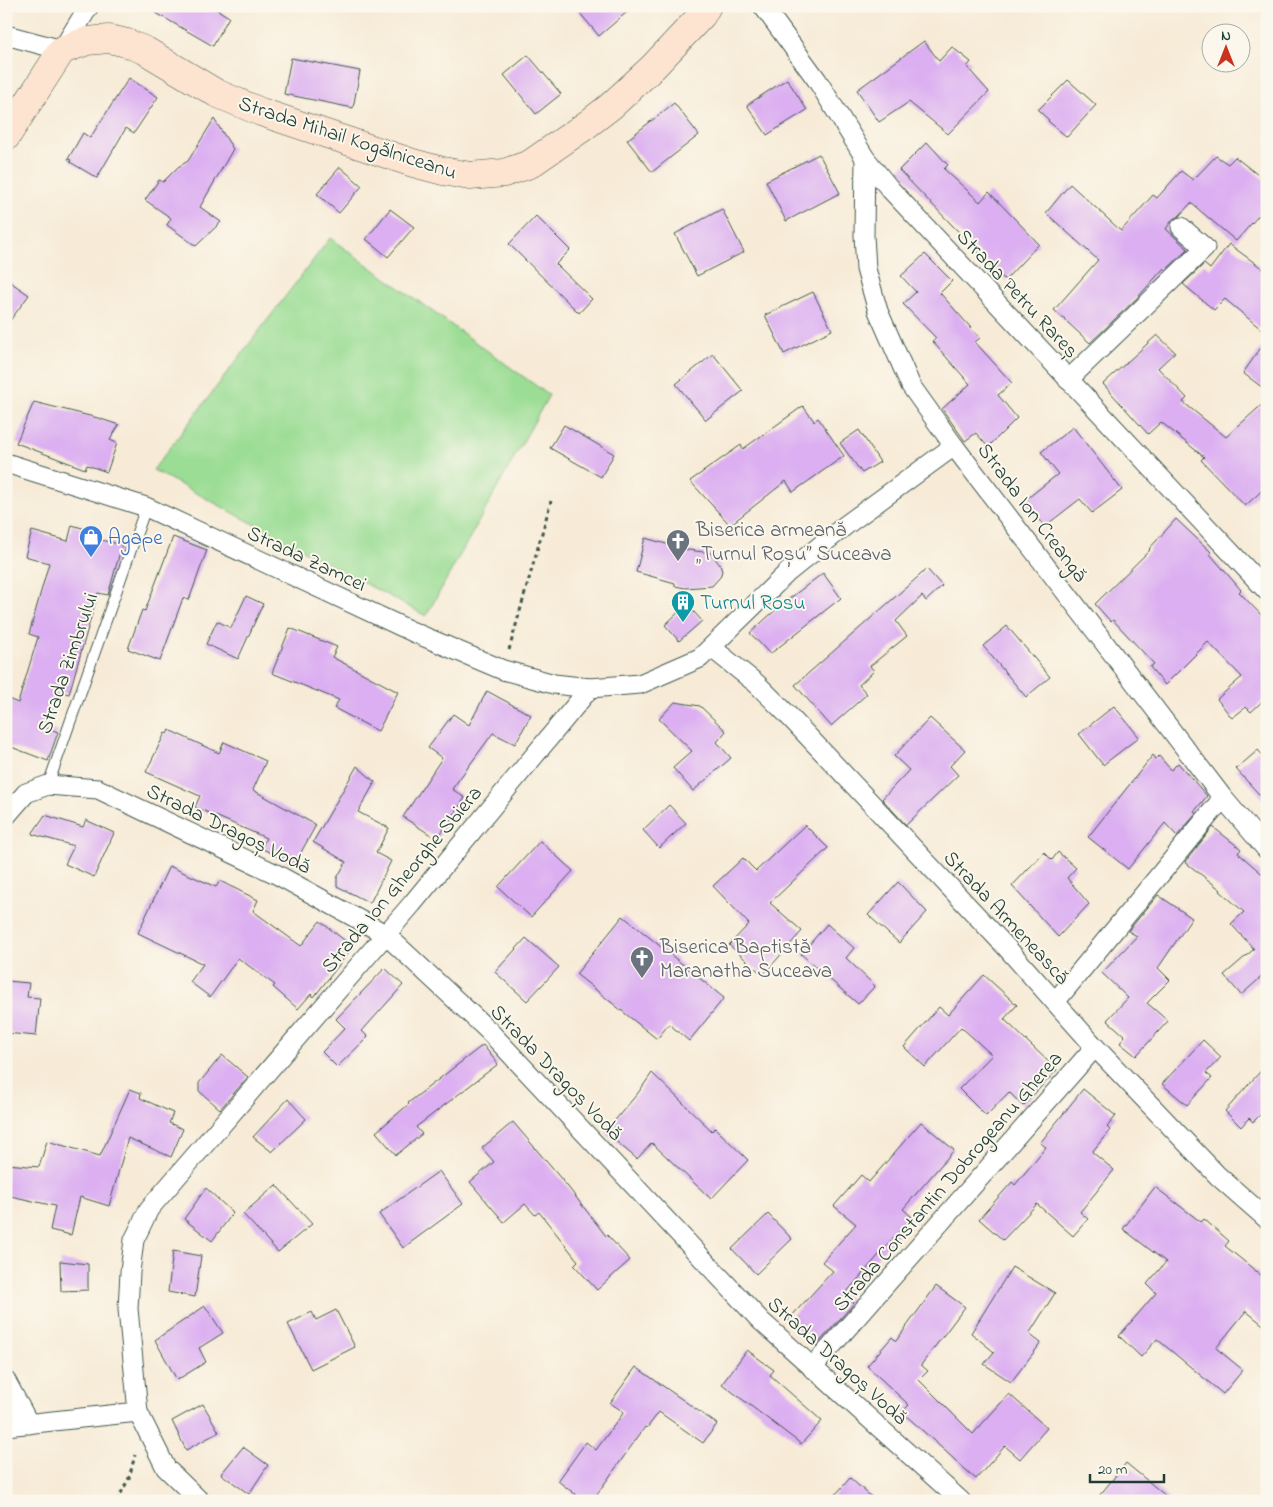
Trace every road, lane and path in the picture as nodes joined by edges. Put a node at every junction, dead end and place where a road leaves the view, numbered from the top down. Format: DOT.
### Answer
graph roads {
  1 [pos="89,6"];
  2 [pos="707,6"];
  3 [pos="763,6"];
  4 [pos="6,35"];
  5 [pos="62,50"];
  6 [pos="6,137"];
  7 [pos="865,158"];
  8 [pos="1181,227"];
  9 [pos="1068,380"];
  10 [pos="954,446"];
  11 [pos="6,463"];
  12 [pos="551,501"];
  13 [pos="146,507"];
  14 [pos="1267,591"];
  15 [pos="712,648"];
  16 [pos="503,670"];
  17 [pos="590,688"];
  18 [pos="48,785"];
  19 [pos="1222,798"];
  20 [pos="6,816"];
  21 [pos="1267,850"];
  22 [pos="385,934"];
  23 [pos="1055,1002"];
  24 [pos="1095,1047"];
  25 [pos="1267,1219"];
  26 [pos="812,1368"];
  27 [pos="6,1381"];
  28 [pos="138,1412"];
  29 [pos="28,1424"];
  30 [pos="6,1426"];
  31 [pos="136,1452"];
  32 [pos="117,1501"];
  33 [pos="200,1501"];
  34 [pos="961,1501"];
  1 -- 5 [label="street"];
  2 -- 5 [label="street, Strada Mihail Kogălniceanu"];
  3 -- 7 [label="street, Strada Petru Rareș"];
  4 -- 5 [label="street"];
  5 -- 6 [label="street"];
  7 -- 9 [label="street, Strada Petru Rareș"];
  7 -- 10 [label="street, Strada Ion Creangă"];
  8 -- 9 [label="street"];
  9 -- 14 [label="street, Strada Petru Rareș"];
  10 -- 15 [label="street"];
  10 -- 19 [label="street, Strada Ion Creangă"];
  11 -- 13 [label="street, Strada Zamcei"];
  12 -- 16 [label="path"];
  13 -- 16 [label="street, Strada Zamcei"];
  13 -- 18 [label="lane, Strada Zimbrului"];
  15 -- 17 [label="street"];
  15 -- 23 [label="street, Strada Armenească"];
  16 -- 17 [label="street, Strada Zamcei"];
  17 -- 22 [label="street, Strada Ion Gheorghe Sbiera"];
  18 -- 20 [label="street"];
  18 -- 22 [label="street, Strada Dragoș Vodă"];
  19 -- 21 [label="street, Strada Ion Creangă"];
  19 -- 23 [label="street"];
  22 -- 26 [label="street, Strada Dragoș Vodă"];
  22 -- 28 [label="street, Strada Ion Gheorghe Sbiera"];
  23 -- 24 [label="street, Strada Armenească"];
  24 -- 25 [label="street, Strada Armenească"];
  24 -- 26 [label="street, Strada Constantin Dobrogeanu Gherea"];
  26 -- 34 [label="street, Strada Dragoș Vodă"];
  27 -- 29 [label="street"];
  28 -- 29 [label="street"];
  28 -- 33 [label="street"];
  29 -- 30 [label="street"];
  31 -- 32 [label="path"];
}
